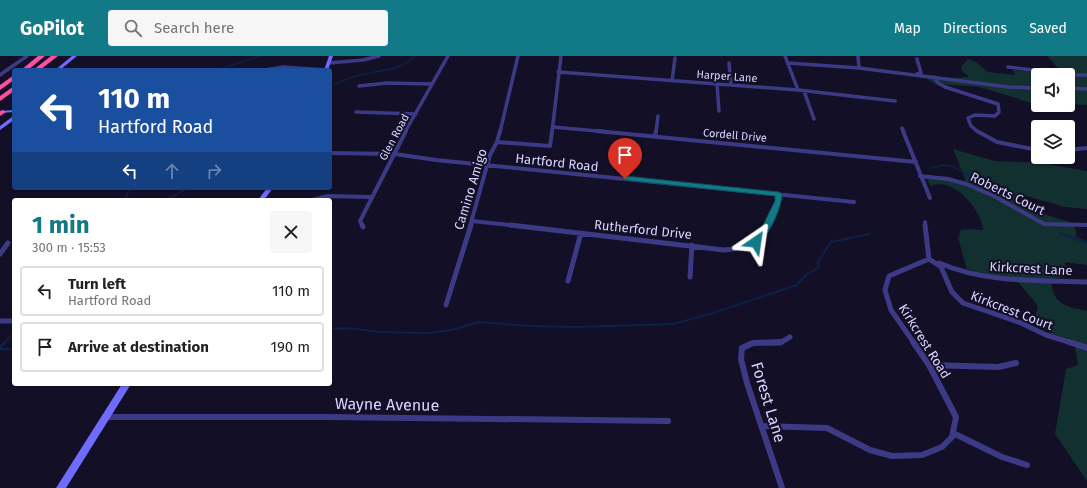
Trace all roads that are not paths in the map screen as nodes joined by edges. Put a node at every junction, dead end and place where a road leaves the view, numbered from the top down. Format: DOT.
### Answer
graph roads {
  1 [pos="27,56"];
  2 [pos="42,56"];
  3 [pos="55,56"];
  4 [pos="75,56"];
  5 [pos="331,56"];
  6 [pos="379,56"];
  7 [pos="448,56"];
  8 [pos="518,56"];
  9 [pos="561,56"];
  10 [pos="785,56"];
  11 [pos="858,56"];
  12 [pos="675,58"];
  13 [pos="917,59"];
  14 [pos="328,63"];
  15 [pos="729,63"];
  16 [pos="788,63"];
  17 [pos="1008,67"];
  18 [pos="27,68"];
  19 [pos="39,68"];
  20 [pos="60,68"];
  21 [pos="277,68"];
  22 [pos="297,68"];
  23 [pos="327,68"];
  24 [pos="859,68"];
  25 [pos="5,71"];
  26 [pos="0,72"];
  27 [pos="558,72"];
  28 [pos="916,74"];
  29 [pos="0,75"];
  30 [pos="1087,75"];
  31 [pos="934,77"];
  32 [pos="12,79"];
  33 [pos="672,82"];
  34 [pos="431,84"];
  35 [pos="717,84"];
  36 [pos="731,85"];
  37 [pos="360,86"];
  38 [pos="0,88"];
  39 [pos="1031,88"];
  40 [pos="1075,88"];
  41 [pos="12,89"];
  42 [pos="1087,89"];
  43 [pos="798,90"];
  44 [pos="804,91"];
  45 [pos="0,98"];
  46 [pos="895,101"];
  47 [pos="12,111"];
  48 [pos="719,111"];
  49 [pos="1,112"];
  50 [pos="356,112"];
  51 [pos="416,114"];
  52 [pos="658,116"];
  53 [pos="12,119"];
  54 [pos="814,119"];
  55 [pos="553,127"];
  56 [pos="0,128"];
  57 [pos="902,128"];
  58 [pos="655,136"];
  59 [pos="497,142"];
  60 [pos="1031,148"];
  61 [pos="1087,148"];
  62 [pos="1075,149"];
  63 [pos="332,153"];
  64 [pos="395,154"];
  65 [pos="916,162"];
  66 [pos="487,165"];
  67 [pos="920,176"];
  68 [pos="779,194"];
  69 [pos="371,197"];
  70 [pos="320,198"];
  71 [pos="930,198"];
  72 [pos="854,202"];
  73 [pos="472,221"];
  74 [pos="925,222"];
  75 [pos="1087,225"];
  76 [pos="363,227"];
  77 [pos="581,233"];
  78 [pos="8,243"];
  79 [pos="692,245"];
  80 [pos="0,254"];
  81 [pos="929,259"];
  82 [pos="690,276"];
  83 [pos="568,281"];
  84 [pos="1087,282"];
  85 [pos="446,305"];
  86 [pos="0,321"];
  87 [pos="12,321"];
  88 [pos="790,337"];
  89 [pos="1087,348"];
  90 [pos="1016,363"];
  91 [pos="930,365"];
  92 [pos="126,386"];
  93 [pos="106,417"];
  94 [pos="668,421"];
  95 [pos="761,426"];
  96 [pos="953,433"];
  97 [pos="1027,465"];
  98 [pos="60,488"];
  99 [pos="782,488"];
  1 -- 25 [label="street"];
  2 -- 18 [label="highway"];
  3 -- 19 [label="highway"];
  4 -- 20 [label="main road"];
  5 -- 14 [label="main road"];
  6 -- 14 [label="street"];
  7 -- 34 [label="street, Glen Road"];
  8 -- 59 [label="street, Camino Amigo"];
  9 -- 27 [label="street"];
  10 -- 16 [label="street"];
  11 -- 24 [label="street"];
  12 -- 33 [label="street"];
  13 -- 28 [label="street"];
  14 -- 23 [label="main road"];
  15 -- 36 [label="street"];
  16 -- 24 [label="street"];
  16 -- 43 [label="street"];
  17 -- 30 [label="street"];
  21 -- 22 [label="street"];
  24 -- 28 [label="street"];
  25 -- 26 [label="street"];
  25 -- 29 [label="street"];
  27 -- 33 [label="street, Harper Lane"];
  27 -- 55 [label="street"];
  28 -- 31 [label="street"];
  31 -- 39 [label="street"];
  31 -- 60 [label="street"];
  32 -- 38 [label="highway"];
  33 -- 35 [label="street, Harper Lane"];
  34 -- 37 [label="street"];
  34 -- 51 [label="street, Glen Road"];
  35 -- 36 [label="street, Harper Lane"];
  35 -- 48 [label="street"];
  36 -- 43 [label="street, Harper Lane"];
  40 -- 42 [label="street"];
  41 -- 45 [label="highway"];
  43 -- 44 [label="street, Harper Lane"];
  44 -- 46 [label="street, Harper Lane"];
  44 -- 54 [label="street"];
  47 -- 49 [label="main road"];
  50 -- 51 [label="street"];
  51 -- 64 [label="street, Glen Road"];
  52 -- 58 [label="street"];
  53 -- 56 [label="main road"];
  55 -- 58 [label="street, Cordell Drive"];
  55 -- 59 [label="street"];
  57 -- 65 [label="street"];
  58 -- 65 [label="street, Cordell Drive"];
  59 -- 66 [label="street, Camino Amigo"];
  61 -- 62 [label="street"];
  63 -- 64 [label="street, Hartford Road"];
  64 -- 66 [label="street, Hartford Road"];
  64 -- 69 [label="street, Glen Road"];
  65 -- 67 [label="street"];
  66 -- 68 [label="street, Hartford Road"];
  66 -- 73 [label="street, Camino Amigo"];
  67 -- 71 [label="street"];
  67 -- 75 [label="street, Roberts Court"];
  68 -- 72 [label="street, Hartford Road"];
  68 -- 79 [label="street, Rutherford Drive"];
  69 -- 70 [label="street"];
  69 -- 76 [label="street, Glen Road"];
  73 -- 77 [label="street, Rutherford Drive"];
  73 -- 85 [label="street, Camino Amigo"];
  74 -- 81 [label="street"];
  77 -- 79 [label="street, Rutherford Drive"];
  77 -- 83 [label="street"];
  78 -- 80 [label="street"];
  79 -- 82 [label="street"];
  81 -- 84 [label="street, Kirkcrest Lane"];
  81 -- 89 [label="street, Kirkcrest Court"];
  81 -- 91 [label="street, Kirkcrest Road"];
  86 -- 87 [label="street"];
  88 -- 95 [label="street, Forest Lane"];
  90 -- 91 [label="street"];
  91 -- 96 [label="street, Kirkcrest Road"];
  92 -- 93 [label="main road"];
  93 -- 94 [label="street, Wayne Avenue"];
  93 -- 98 [label="main road"];
  95 -- 96 [label="street"];
  95 -- 99 [label="street, Forest Lane"];
  96 -- 97 [label="street"];
}
